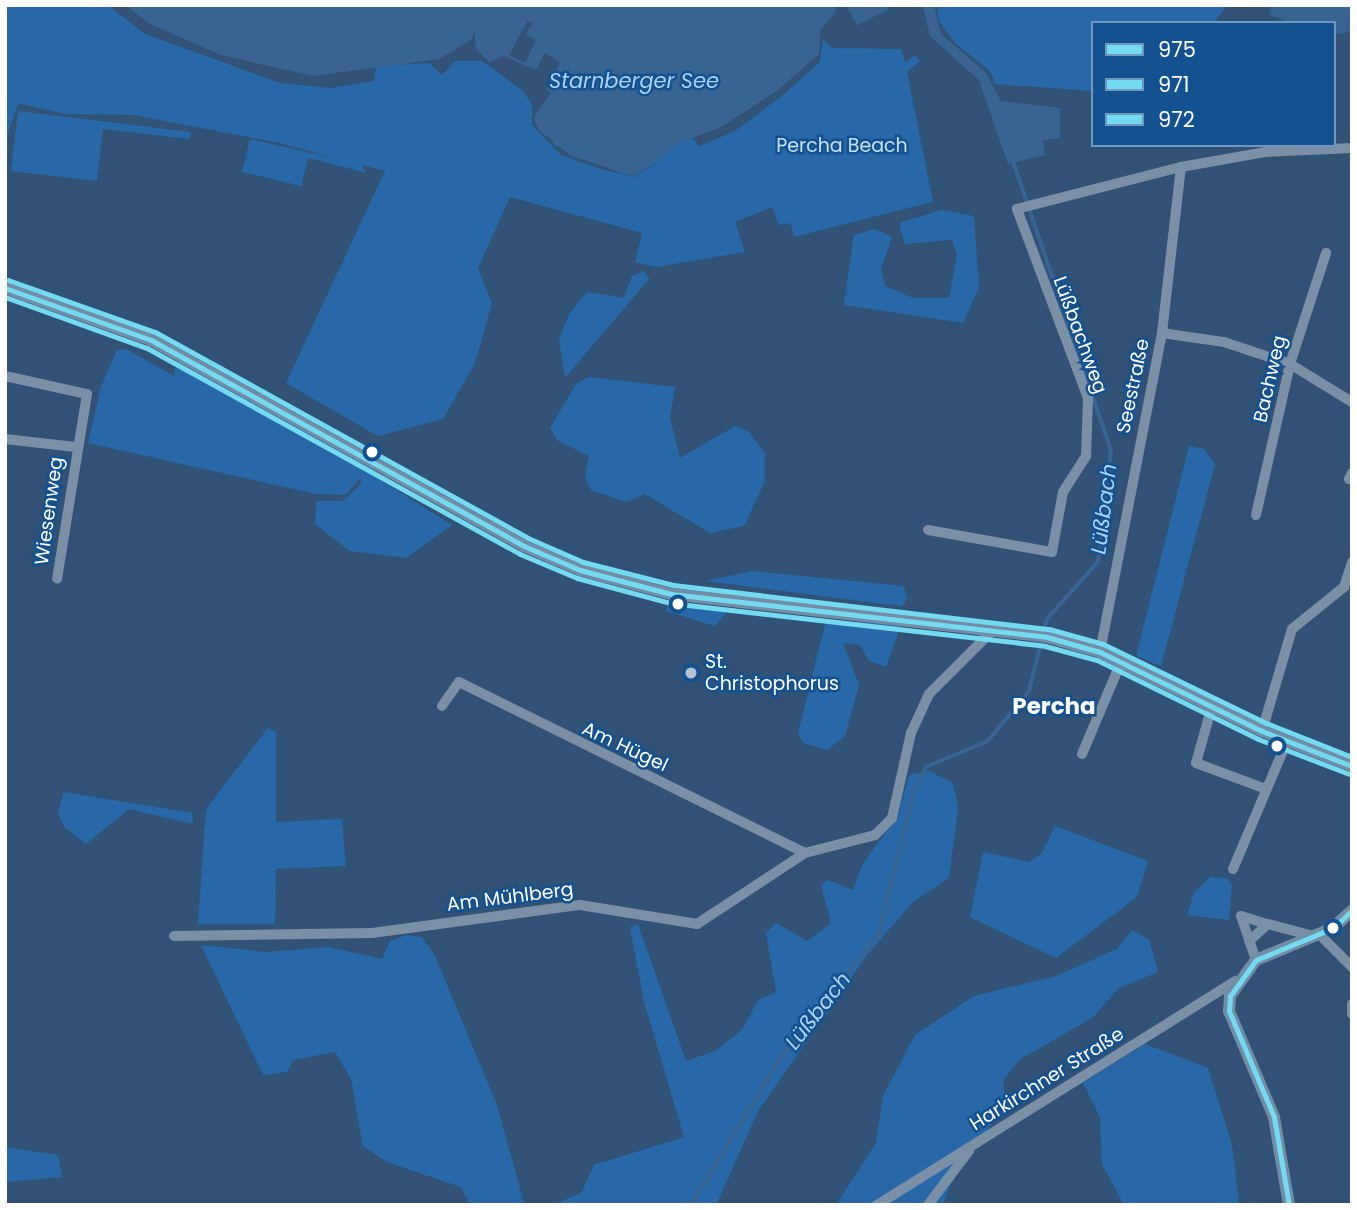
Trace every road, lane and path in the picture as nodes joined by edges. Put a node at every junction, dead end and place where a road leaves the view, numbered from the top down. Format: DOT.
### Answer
graph roads {
  1 [pos="1352,148"];
  2 [pos="1181,167"];
  3 [pos="1326,253"];
  4 [pos="5,288"];
  5 [pos="1162,333"];
  6 [pos="1290,364"];
  7 [pos="5,376"];
  8 [pos="1352,402"];
  9 [pos="5,439"];
  10 [pos="76,447"];
  11 [pos="1256,515"];
  12 [pos="928,530"];
  13 [pos="1352,562"];
  14 [pos="57,579"];
  15 [pos="993,630"];
  16 [pos="1100,652"];
  17 [pos="1121,662"];
  18 [pos="442,706"];
  19 [pos="1212,706"];
  20 [pos="1262,731"];
  21 [pos="1287,741"];
  22 [pos="1082,754"];
  23 [pos="1352,766"];
  24 [pos="1266,789"];
  25 [pos="805,853"];
  26 [pos="1233,869"];
  27 [pos="1352,910"];
  28 [pos="1268,924"];
  29 [pos="1316,935"];
  30 [pos="174,936"];
  31 [pos="1249,941"];
  32 [pos="1256,960"];
  33 [pos="1352,967"];
  34 [pos="1236,981"];
  35 [pos="1352,1004"];
  36 [pos="1352,1014"];
  37 [pos="971,1147"];
  38 [pos="877,1205"];
  39 [pos="928,1205"];
  40 [pos="1289,1205"];
  1 -- 2 [label="street"];
  2 -- 5 [label="street, Seestraße"];
  2 -- 12 [label="street, Lüßbachweg"];
  3 -- 6 [label="street, Bachweg"];
  4 -- 15 [label="main road"];
  5 -- 6 [label="street"];
  5 -- 16 [label="street, Seestraße"];
  6 -- 8 [label="street"];
  6 -- 11 [label="street, Bachweg"];
  7 -- 10 [label="street, Wiesenweg"];
  9 -- 10 [label="street"];
  10 -- 14 [label="street, Wiesenweg"];
  13 -- 20 [label="street"];
  15 -- 16 [label="main road"];
  15 -- 25 [label="street, Am Mühlberg"];
  16 -- 17 [label="main road"];
  17 -- 19 [label="main road"];
  17 -- 22 [label="street"];
  18 -- 25 [label="street, Am Hügel"];
  19 -- 20 [label="main road"];
  19 -- 24 [label="street"];
  20 -- 21 [label="main road"];
  21 -- 23 [label="main road"];
  21 -- 24 [label="street"];
  24 -- 26 [label="street"];
  25 -- 30 [label="street, Am Mühlberg"];
  27 -- 29 [label="main road"];
  28 -- 29 [label="street"];
  28 -- 31 [label="street"];
  28 -- 31 [label="street"];
  29 -- 32 [label="main road"];
  29 -- 33 [label="street"];
  31 -- 32 [label="street"];
  32 -- 34 [label="main road"];
  34 -- 37 [label="street, Harkirchner Straße"];
  34 -- 40 [label="main road"];
  35 -- 36 [label="street"];
  37 -- 38 [label="street, Harkirchner Straße"];
  37 -- 39 [label="street"];
}
